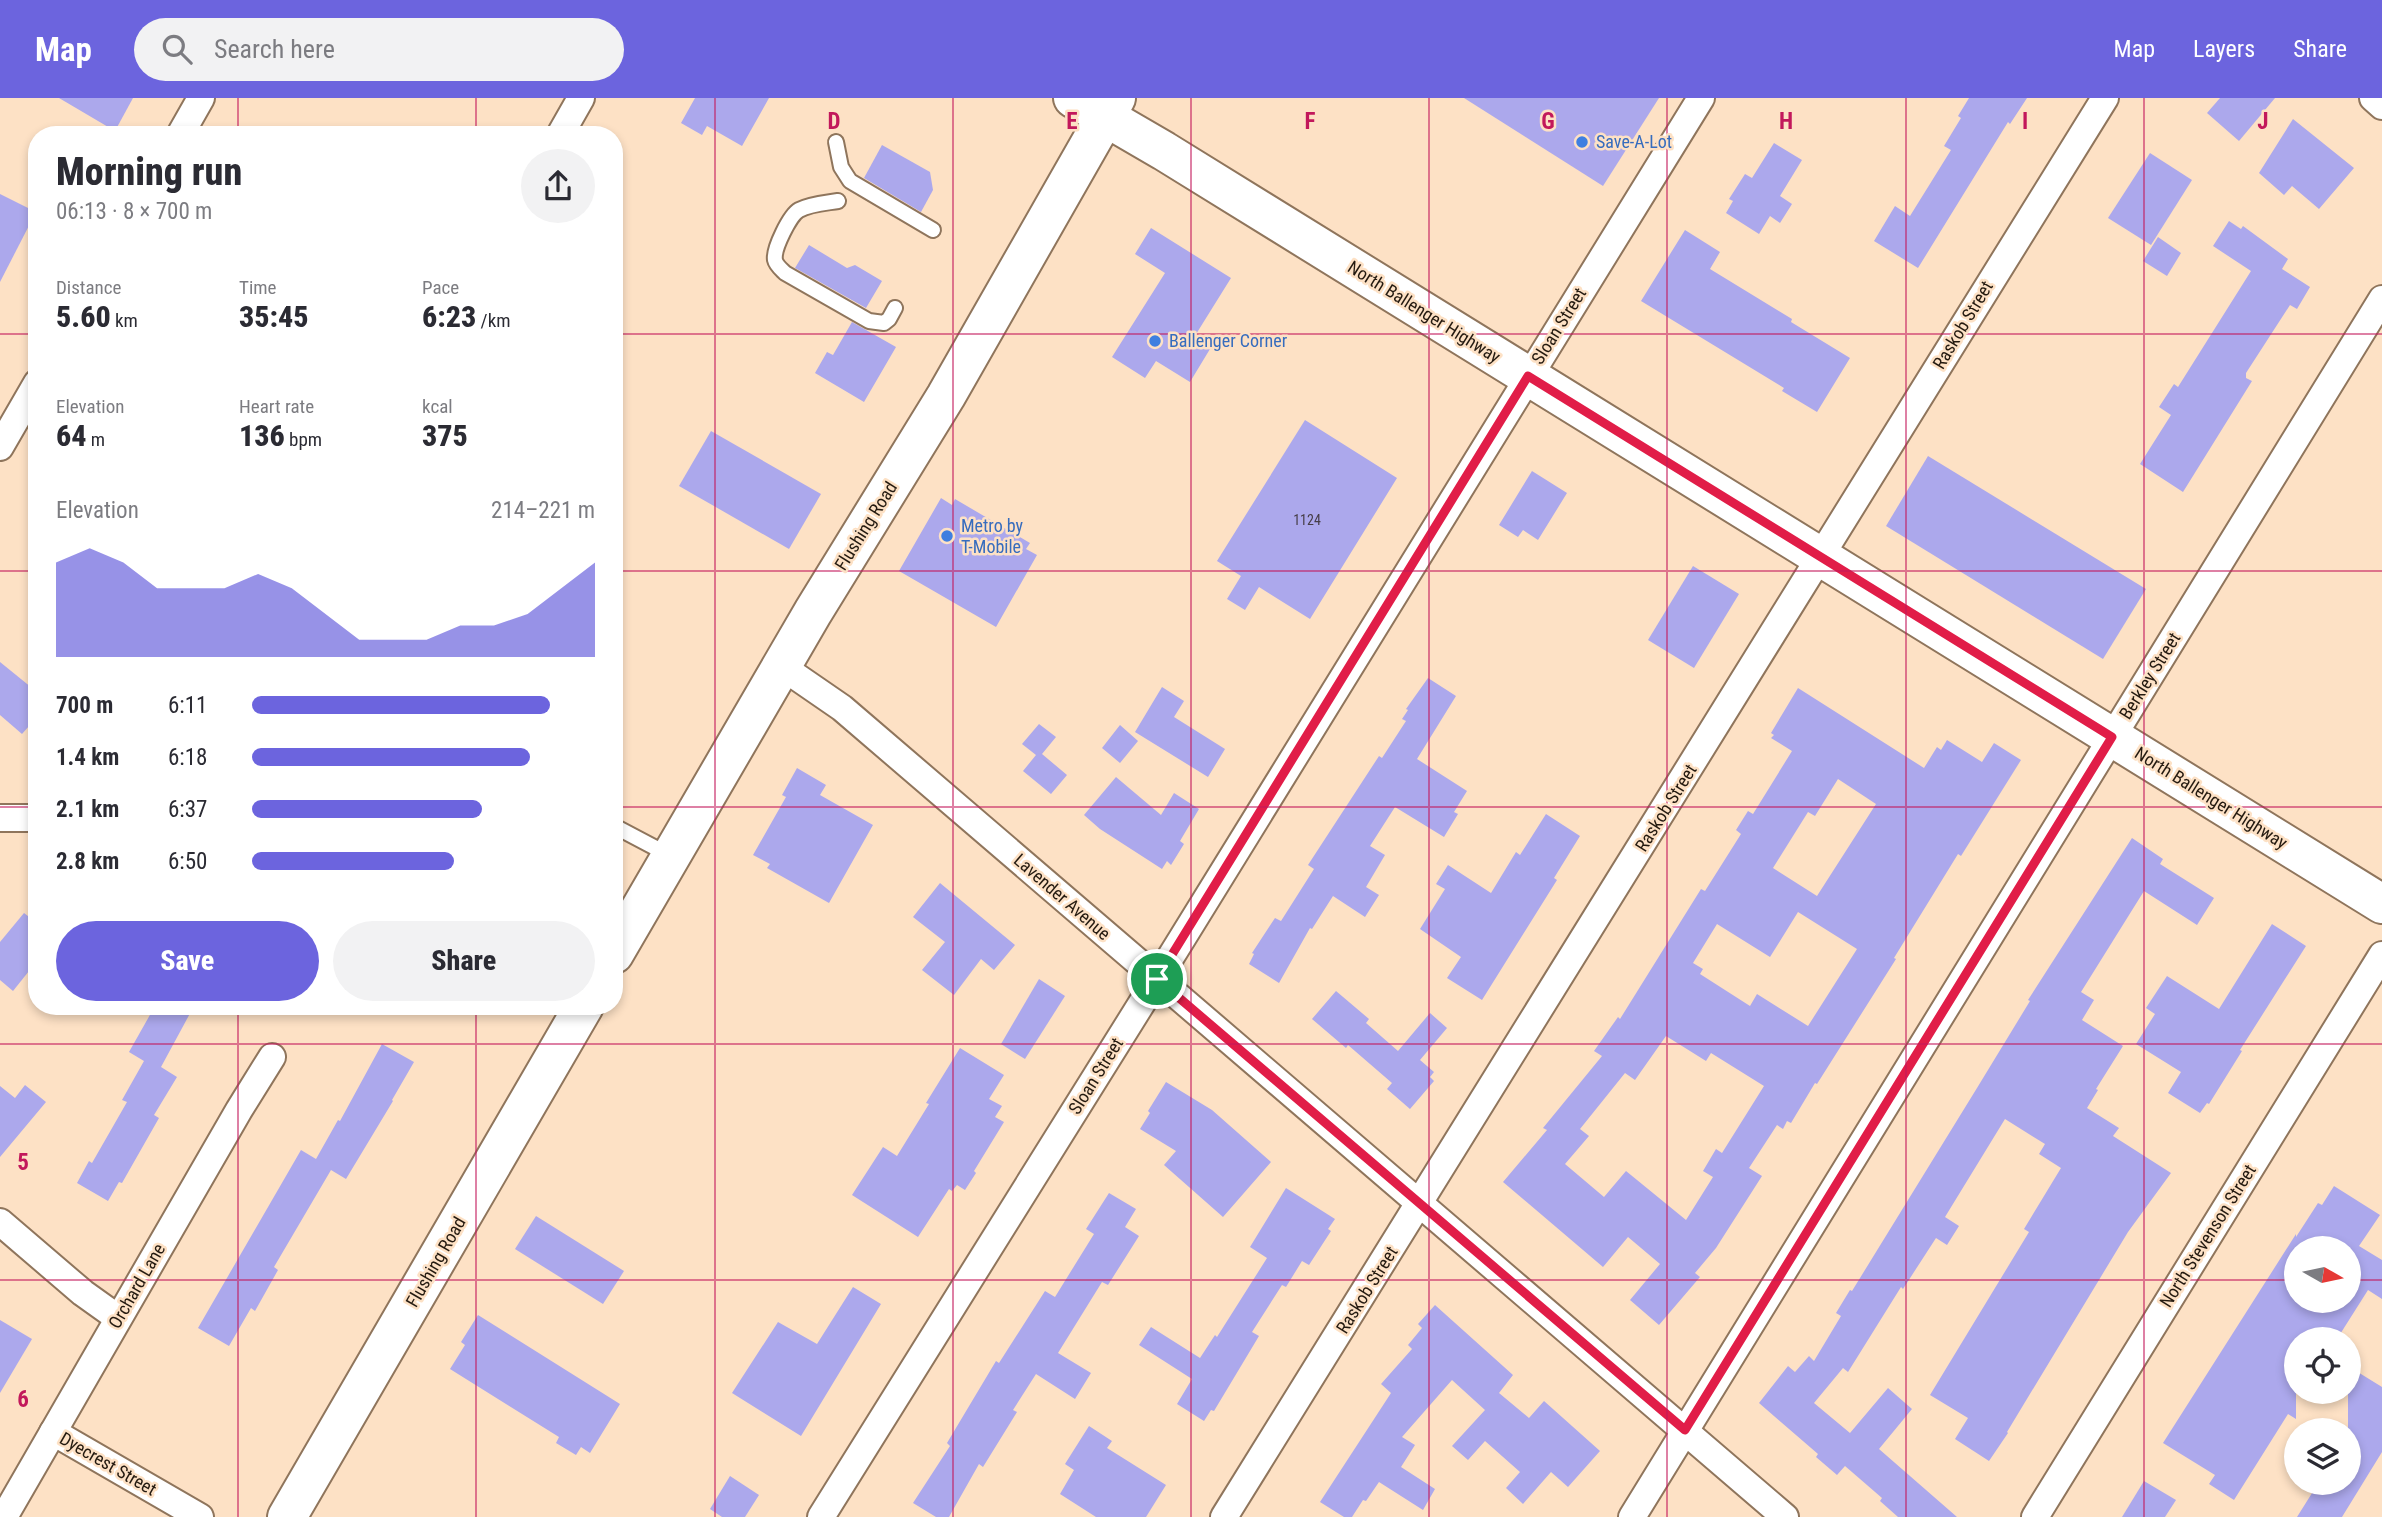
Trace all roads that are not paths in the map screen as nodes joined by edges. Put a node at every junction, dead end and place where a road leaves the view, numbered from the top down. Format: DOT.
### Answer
graph roads {
  1 [pos="201,98"];
  2 [pos="580,98"];
  3 [pos="1073,98"];
  4 [pos="1701,98"];
  5 [pos="2105,98"];
  6 [pos="2373,98"];
  7 [pos="2382,106"];
  8 [pos="1111,108"];
  9 [pos="185,126"];
  10 [pos="565,126"];
  11 [pos="836,142"];
  12 [pos="838,201"];
  13 [pos="933,230"];
  14 [pos="2382,299"];
  15 [pos="895,309"];
  16 [pos="1528,376"];
  17 [pos="28,399"];
  18 [pos="0,447"];
  19 [pos="1821,557"];
  20 [pos="781,667"];
  21 [pos="2112,737"];
  22 [pos="0,811"];
  23 [pos="28,818"];
  24 [pos="0,819"];
  25 [pos="623,832"];
  26 [pos="671,856"];
  27 [pos="2382,904"];
  28 [pos="623,939"];
  29 [pos="2382,955"];
  30 [pos="1157,979"];
  31 [pos="579,1015"];
  32 [pos="272,1057"];
  33 [pos="1420,1204"];
  34 [pos="0,1222"];
  35 [pos="118,1318"];
  36 [pos="1685,1430"];
  37 [pos="53,1432"];
  38 [pos="4,1517"];
  39 [pos="200,1517"];
  40 [pos="286,1517"];
  41 [pos="821,1517"];
  42 [pos="1224,1517"];
  43 [pos="1632,1517"];
  44 [pos="1785,1517"];
  45 [pos="2035,1517"];
  1 -- 9 [label="street"];
  2 -- 10 [label="street"];
  3 -- 8 [label="main road, North Ballenger Highway"];
  4 -- 16 [label="street, Sloan Street"];
  5 -- 19 [label="street, Raskob Street"];
  6 -- 7 [label="street"];
  8 -- 16 [label="main road, North Ballenger Highway"];
  8 -- 20 [label="main road, Flushing Road"];
  11 -- 13 [label="lane"];
  12 -- 15 [label="lane"];
  14 -- 21 [label="street, Berkley Street"];
  16 -- 19 [label="main road, North Ballenger Highway"];
  16 -- 30 [label="street, Sloan Street"];
  17 -- 18 [label="street"];
  19 -- 21 [label="main road, North Ballenger Highway"];
  19 -- 33 [label="street, Raskob Street"];
  20 -- 26 [label="main road, Flushing Road"];
  20 -- 30 [label="street, Lavender Avenue"];
  21 -- 27 [label="main road, North Ballenger Highway"];
  21 -- 36 [label="street, Berkley Street"];
  22 -- 24 [label="street"];
  23 -- 24 [label="street"];
  25 -- 26 [label="lane"];
  26 -- 28 [label="main road, Flushing Road"];
  29 -- 45 [label="street, North Stevenson Street"];
  30 -- 33 [label="street, Lavender Avenue"];
  30 -- 41 [label="street, Sloan Street"];
  31 -- 40 [label="main road, Flushing Road"];
  32 -- 35 [label="street, Orchard Lane"];
  33 -- 36 [label="street, Lavender Avenue"];
  33 -- 42 [label="street, Raskob Street"];
  34 -- 35 [label="street"];
  35 -- 37 [label="street, Orchard Lane"];
  36 -- 43 [label="street, Berkley Street"];
  36 -- 44 [label="street, Lavender Avenue"];
  37 -- 38 [label="street, Orchard Lane"];
  37 -- 39 [label="street, Dyecrest Street"];
}
